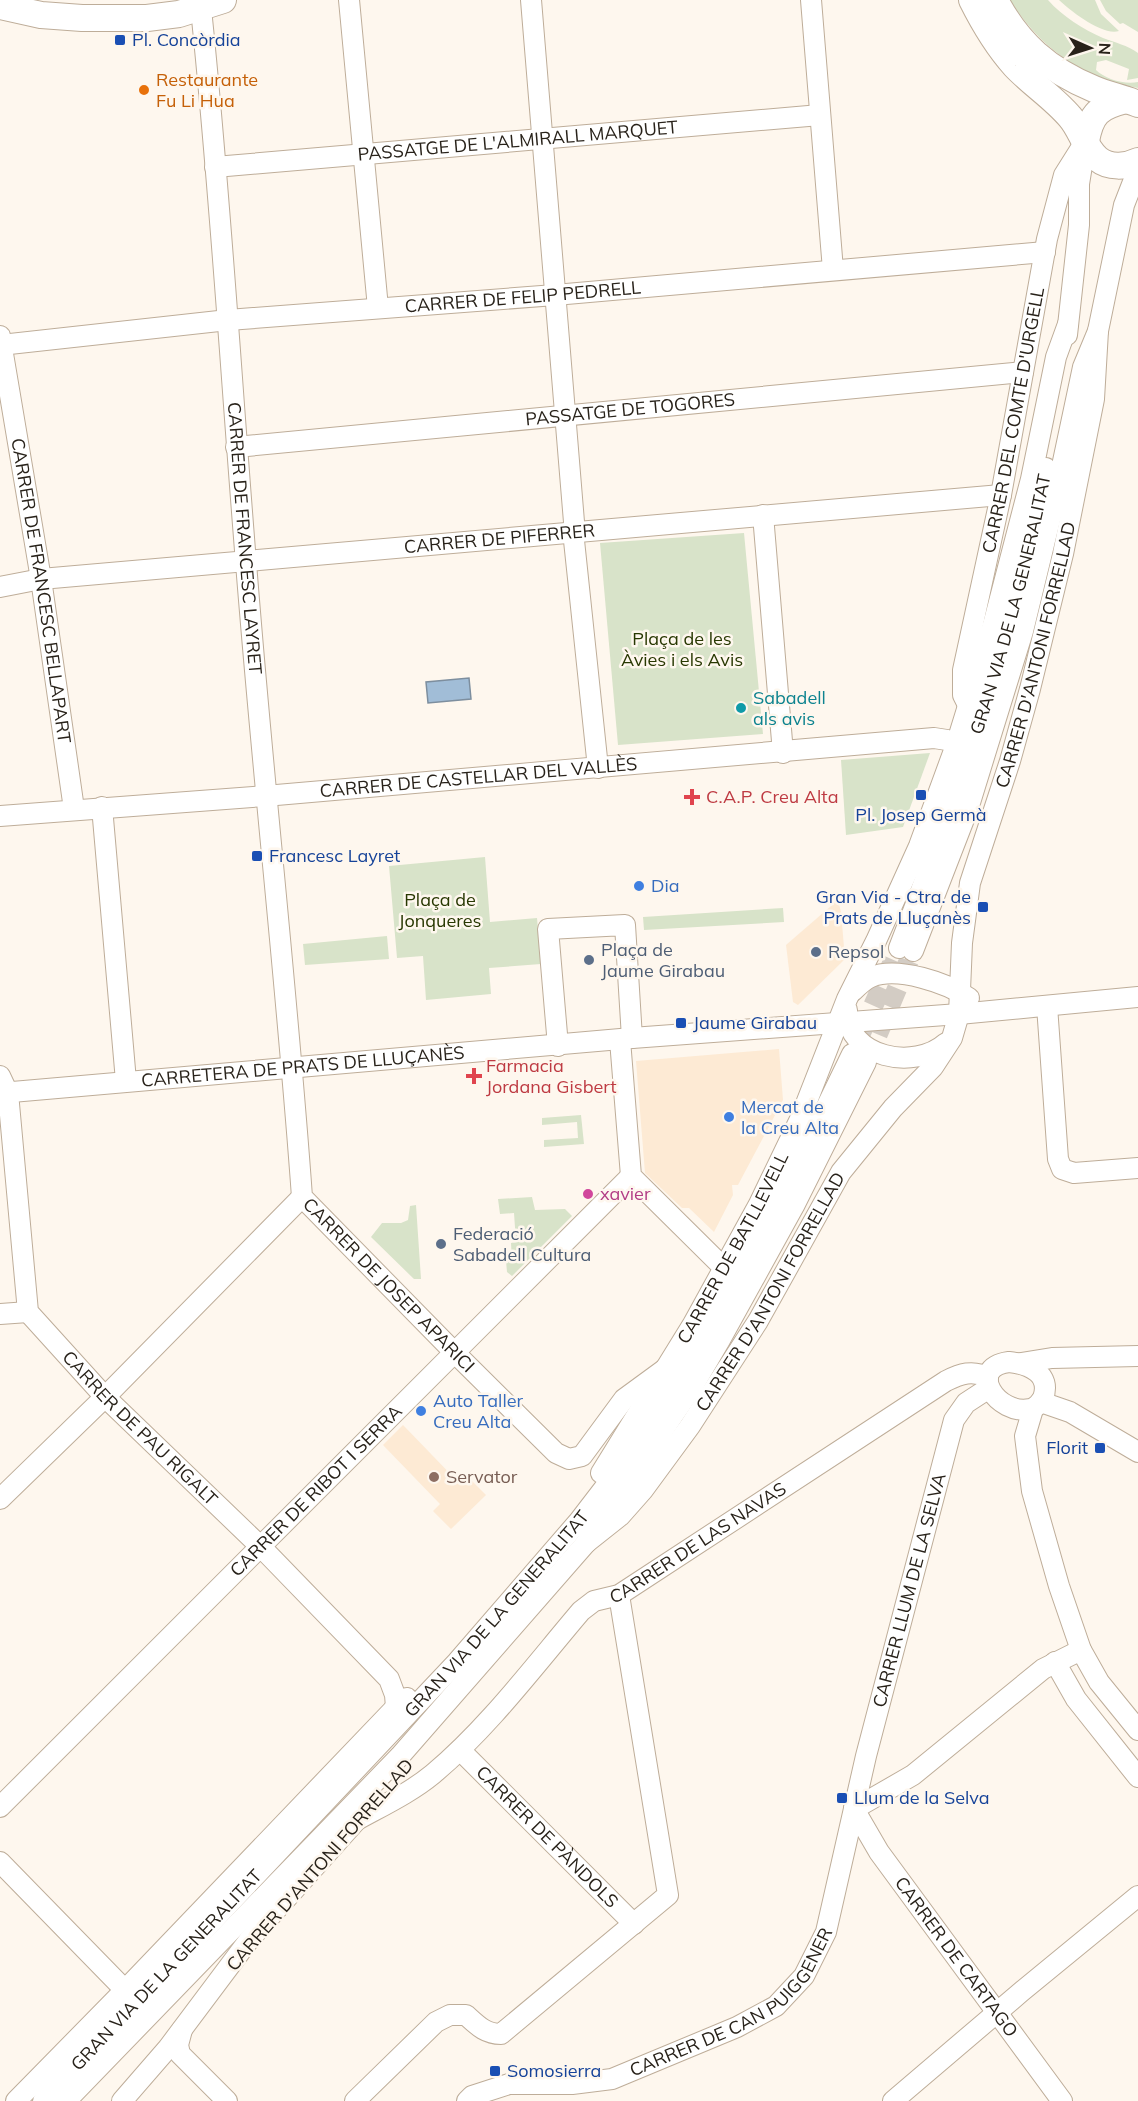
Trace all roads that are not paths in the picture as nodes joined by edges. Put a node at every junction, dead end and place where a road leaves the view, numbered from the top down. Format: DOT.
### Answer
graph roads {
  1 [pos="349,0"];
  2 [pos="531,0"];
  3 [pos="811,0"];
  4 [pos="972,0"];
  5 [pos="995,0"];
  6 [pos="208,3"];
  7 [pos="0,6"];
  8 [pos="1134,103"];
  9 [pos="820,115"];
  10 [pos="542,140"];
  11 [pos="1086,141"];
  12 [pos="364,155"];
  13 [pos="1138,161"];
  14 [pos="215,167"];
  15 [pos="1138,169"];
  16 [pos="1045,252"];
  17 [pos="833,270"];
  18 [pos="555,295"];
  19 [pos="378,308"];
  20 [pos="228,320"];
  21 [pos="1068,324"];
  22 [pos="1098,331"];
  23 [pos="1,342"];
  24 [pos="1023,372"];
  25 [pos="565,414"];
  26 [pos="236,447"];
  27 [pos="1001,495"];
  28 [pos="763,514"];
  29 [pos="573,531"];
  30 [pos="245,560"];
  31 [pos="41,579"];
  32 [pos="0,587"];
  33 [pos="968,706"];
  34 [pos="956,745"];
  35 [pos="783,753"];
  36 [pos="598,768"];
  37 [pos="265,796"];
  38 [pos="102,807"];
  39 [pos="74,809"];
  40 [pos="0,816"];
  41 [pos="961,983"];
  42 [pos="1138,998"];
  43 [pos="847,999"];
  44 [pos="1047,1006"];
  45 [pos="1006,1010"];
  46 [pos="959,1014"];
  47 [pos="842,1022"];
  48 [pos="785,1027"];
  49 [pos="952,1038"];
  50 [pos="626,1039"];
  51 [pos="558,1046"];
  52 [pos="825,1052"];
  53 [pos="292,1068"];
  54 [pos="126,1081"];
  55 [pos="3,1087"];
  56 [pos="1138,1168"];
  57 [pos="632,1176"];
  58 [pos="302,1197"];
  59 [pos="725,1269"];
  60 [pos="28,1312"];
  61 [pos="0,1314"];
  62 [pos="455,1353"];
  63 [pos="1138,1356"];
  64 [pos="1020,1363"];
  65 [pos="665,1370"];
  66 [pos="988,1383"];
  67 [pos="105,1397"];
  68 [pos="1037,1405"];
  69 [pos="1138,1452"];
  70 [pos="568,1459"];
  71 [pos="0,1499"];
  72 [pos="579,1521"];
  73 [pos="586,1543"];
  74 [pos="261,1547"];
  75 [pos="619,1595"];
  76 [pos="513,1625"];
  77 [pos="1082,1650"];
  78 [pos="458,1662"];
  79 [pos="1055,1662"];
  80 [pos="396,1707"];
  81 [pos="1138,1730"];
  82 [pos="460,1750"];
  83 [pos="1138,1777"];
  84 [pos="0,1807"];
  85 [pos="854,1809"];
  86 [pos="355,1821"];
  87 [pos="0,1862"];
  88 [pos="1138,1896"];
  89 [pos="634,1924"];
  90 [pos="125,1990"];
  91 [pos="997,2012"];
  92 [pos="182,2030"];
  93 [pos="16,2101"];
  94 [pos="43,2101"];
  95 [pos="66,2101"];
  96 [pos="122,2101"];
  97 [pos="227,2101"];
  98 [pos="355,2101"];
  99 [pos="467,2101"];
  100 [pos="893,2101"];
  101 [pos="1062,2101"];
  1 -- 12 [label="street"];
  2 -- 10 [label="street"];
  3 -- 9 [label="street"];
  4 -- 11 [label="main road"];
  5 -- 8 [label="main road"];
  6 -- 7 [label="main road"];
  6 -- 14 [label="street, CARRER DE FRANCESC LAYRET"];
  8 -- 11 [label="main road"];
  9 -- 10 [label="street, PASSATGE DE L'ALMIRALL MARQUET"];
  9 -- 17 [label="street"];
  10 -- 12 [label="street, PASSATGE DE L'ALMIRALL MARQUET"];
  10 -- 18 [label="street"];
  11 -- 13 [label="main road"];
  11 -- 16 [label="street, CARRER DEL COMTE D'URGELL"];
  11 -- 21 [label="street, GRAN VIA DE LA GENERALITAT"];
  12 -- 14 [label="street, PASSATGE DE L'ALMIRALL MARQUET"];
  12 -- 19 [label="street"];
  14 -- 20 [label="street, CARRER DE FRANCESC LAYRET"];
  15 -- 22 [label="street, GRAN VIA DE LA GENERALITAT"];
  16 -- 17 [label="street, CARRER DE FELIP PEDRELL"];
  16 -- 24 [label="street, CARRER DEL COMTE D'URGELL"];
  17 -- 18 [label="street, CARRER DE FELIP PEDRELL"];
  18 -- 19 [label="street, CARRER DE FELIP PEDRELL"];
  18 -- 25 [label="street"];
  19 -- 20 [label="street, CARRER DE FELIP PEDRELL"];
  20 -- 23 [label="street, CARRER DE FELIP PEDRELL"];
  20 -- 26 [label="street, CARRER DE FRANCESC LAYRET"];
  21 -- 22 [label="street, GRAN VIA DE LA GENERALITAT"];
  21 -- 33 [label="street, CARRER DEL COMTE D'URGELL"];
  22 -- 41 [label="street, CARRER D'ANTONI FORRELLAD"];
  23 -- 31 [label="street, CARRER DE FRANCESC BELLAPART"];
  24 -- 25 [label="street, PASSATGE DE TOGORES"];
  24 -- 27 [label="street, CARRER DEL COMTE D'URGELL"];
  25 -- 26 [label="street, PASSATGE DE TOGORES"];
  25 -- 29 [label="street"];
  26 -- 30 [label="street, CARRER DE FRANCESC LAYRET"];
  27 -- 28 [label="street, CARRER DE PIFERRER"];
  27 -- 33 [label="street, CARRER DEL COMTE D'URGELL"];
  28 -- 29 [label="street, CARRER DE PIFERRER"];
  28 -- 35 [label="street"];
  29 -- 30 [label="street, CARRER DE PIFERRER"];
  29 -- 36 [label="street"];
  30 -- 31 [label="street, CARRER DE PIFERRER"];
  30 -- 37 [label="street, CARRER DE FRANCESC LAYRET"];
  31 -- 32 [label="street, CARRER DE PIFERRER"];
  31 -- 39 [label="street, CARRER DE FRANCESC BELLAPART"];
  33 -- 34 [label="street, CARRER DEL COMTE D'URGELL"];
  34 -- 35 [label="street, CARRER DE CASTELLAR DEL VALLÈS"];
  34 -- 43 [label="street, CARRER DEL COMTE D'URGELL"];
  35 -- 36 [label="street, CARRER DE CASTELLAR DEL VALLÈS"];
  36 -- 37 [label="street, CARRER DE CASTELLAR DEL VALLÈS"];
  37 -- 38 [label="street, CARRER DE CASTELLAR DEL VALLÈS"];
  37 -- 53 [label="street, CARRER DE FRANCESC LAYRET"];
  38 -- 39 [label="street, CARRER DE CASTELLAR DEL VALLÈS"];
  38 -- 54 [label="street"];
  39 -- 40 [label="street, CARRER DE CASTELLAR DEL VALLÈS"];
  41 -- 43 [label="street, CARRETERA DE PRATS DE LLUÇANÈS"];
  41 -- 45 [label="street, CARRETERA DE PRATS DE LLUÇANÈS"];
  41 -- 46 [label="street, CARRER D'ANTONI FORRELLAD"];
  42 -- 44 [label="street, CARRETERA DE PRATS DE LLUÇANÈS"];
  43 -- 47 [label="street, CARRER DE BATLLEVELL"];
  43 -- 48 [label="street, CARRETERA DE PRATS DE LLUÇANÈS"];
  44 -- 45 [label="street, CARRETERA DE PRATS DE LLUÇANÈS"];
  44 -- 56 [label="street"];
  45 -- 46 [label="street, CARRETERA DE PRATS DE LLUÇANÈS"];
  45 -- 49 [label="street, CARRETERA DE PRATS DE LLUÇANÈS"];
  46 -- 47 [label="street, CARRETERA DE PRATS DE LLUÇANÈS"];
  46 -- 49 [label="street, CARRER D'ANTONI FORRELLAD"];
  47 -- 48 [label="street, CARRETERA DE PRATS DE LLUÇANÈS"];
  47 -- 49 [label="street, CARRETERA DE PRATS DE LLUÇANÈS"];
  47 -- 52 [label="street, CARRER DE BATLLEVELL"];
  48 -- 50 [label="street, CARRETERA DE PRATS DE LLUÇANÈS"];
  48 -- 52 [label="street, CARRETERA DE PRATS DE LLUÇANÈS"];
  49 -- 73 [label="street, CARRER D'ANTONI FORRELLAD"];
  50 -- 51 [label="street, CARRETERA DE PRATS DE LLUÇANÈS"];
  50 -- 51 [label="street"];
  50 -- 57 [label="street"];
  51 -- 53 [label="street, CARRETERA DE PRATS DE LLUÇANÈS"];
  52 -- 59 [label="street, CARRER DE BATLLEVELL"];
  53 -- 54 [label="street, CARRETERA DE PRATS DE LLUÇANÈS"];
  53 -- 58 [label="street, CARRER DE JOSEP APARICI"];
  54 -- 55 [label="street, CARRETERA DE PRATS DE LLUÇANÈS"];
  55 -- 60 [label="street"];
  57 -- 59 [label="street"];
  57 -- 62 [label="street, CARRER DE RIBOT I SERRA"];
  58 -- 62 [label="street, CARRER DE JOSEP APARICI"];
  58 -- 67 [label="street"];
  59 -- 65 [label="street, CARRER DE BATLLEVELL"];
  60 -- 61 [label="street"];
  60 -- 67 [label="street, CARRER DE PAU RIGALT"];
  62 -- 70 [label="street, CARRER DE JOSEP APARICI"];
  62 -- 74 [label="street, CARRER DE RIBOT I SERRA"];
  63 -- 64 [label="street"];
  64 -- 66 [label="street"];
  64 -- 68 [label="street"];
  65 -- 70 [label="street, CARRER DE BATLLEVELL"];
  65 -- 72 [label="street"];
  66 -- 68 [label="street"];
  66 -- 75 [label="street, CARRER DE LAS NAVAS"];
  66 -- 85 [label="street, CARRER LLUM DE LA SELVA"];
  67 -- 71 [label="street"];
  67 -- 74 [label="street, CARRER DE PAU RIGALT"];
  68 -- 69 [label="street"];
  68 -- 77 [label="street"];
  72 -- 73 [label="street, GRAN VIA DE LA GENERALITAT"];
  72 -- 78 [label="street, GRAN VIA DE LA GENERALITAT"];
  73 -- 76 [label="street, GRAN VIA DE LA GENERALITAT"];
  74 -- 80 [label="street, CARRER DE PAU RIGALT"];
  74 -- 84 [label="street, CARRER DE RIBOT I SERRA"];
  75 -- 82 [label="street, CARRER DE LAS NAVAS"];
  75 -- 89 [label="street"];
  76 -- 86 [label="street, CARRER D'ANTONI FORRELLAD"];
  76 -- 95 [label="street, GRAN VIA DE LA GENERALITAT"];
  77 -- 79 [label="street"];
  77 -- 81 [label="street"];
  78 -- 80 [label="street"];
  78 -- 94 [label="street, GRAN VIA DE LA GENERALITAT"];
  79 -- 83 [label="street"];
  79 -- 85 [label="street"];
  80 -- 90 [label="street"];
  82 -- 86 [label="street, CARRER DE LAS NAVAS"];
  82 -- 89 [label="street, CARRER DE PÀNDOLS"];
  85 -- 91 [label="street, CARRER DE CARTAGO"];
  85 -- 99 [label="street, CARRER DE CAN PUIGGENER"];
  86 -- 92 [label="street, CARRER D'ANTONI FORRELLAD"];
  87 -- 90 [label="street"];
  88 -- 91 [label="street"];
  89 -- 98 [label="street"];
  90 -- 93 [label="street"];
  91 -- 100 [label="street"];
  91 -- 101 [label="street, CARRER DE CARTAGO"];
  92 -- 96 [label="street, CARRER D'ANTONI FORRELLAD"];
  92 -- 97 [label="street"];
}
